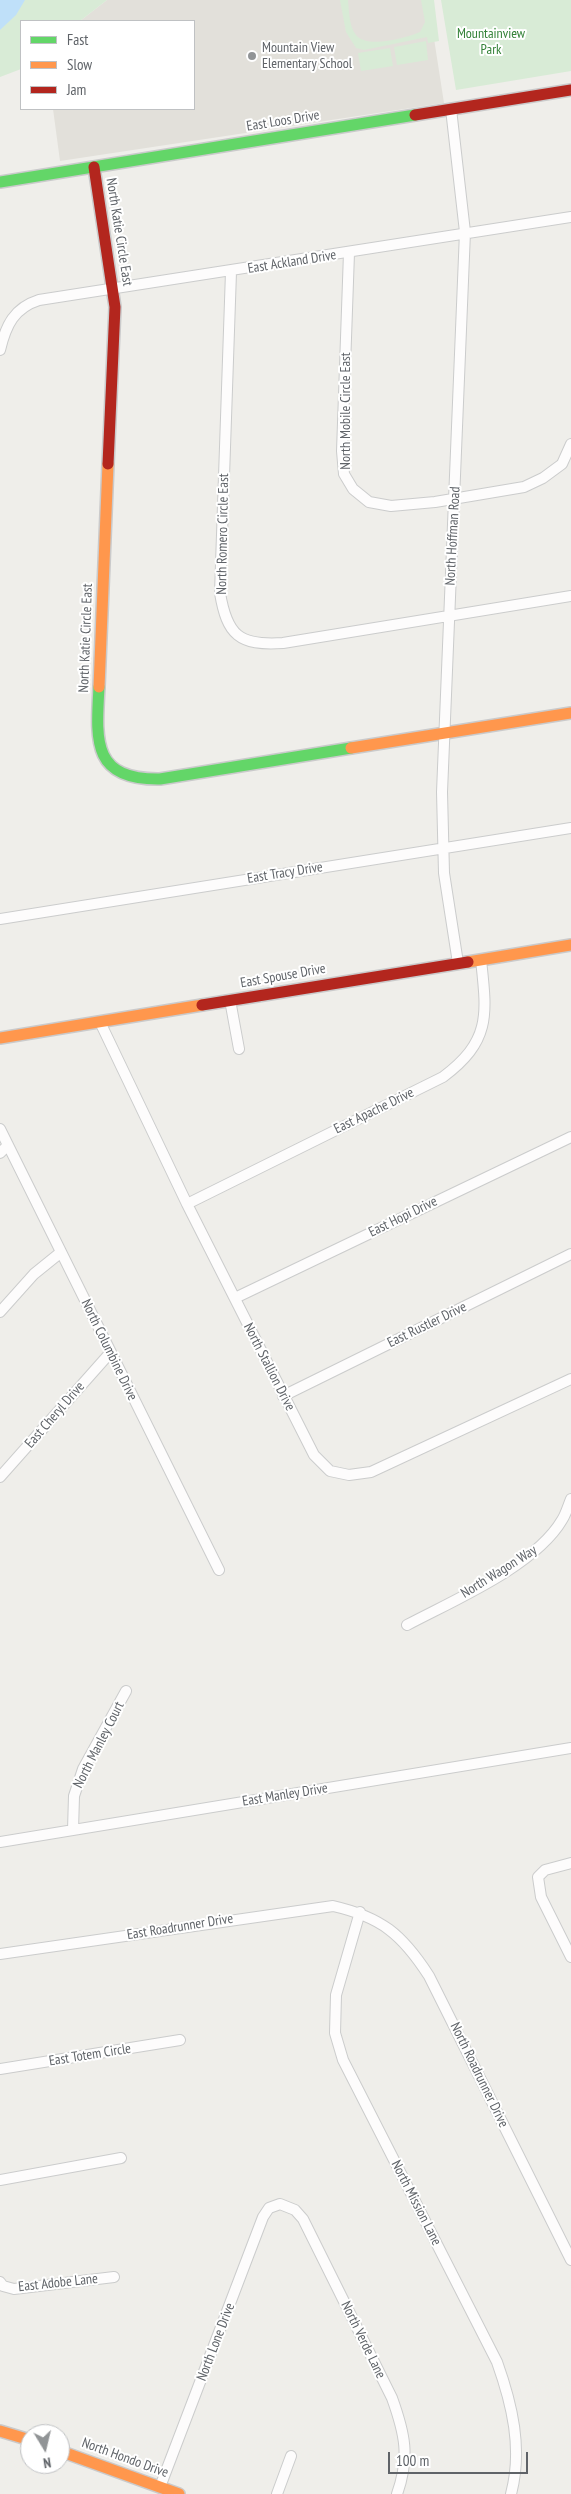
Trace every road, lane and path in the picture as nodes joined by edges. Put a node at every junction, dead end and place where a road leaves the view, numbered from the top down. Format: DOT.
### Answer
graph roads {
  1 [pos="571,90"];
  2 [pos="450,109"];
  3 [pos="94,167"];
  4 [pos="0,182"];
  5 [pos="571,217"];
  6 [pos="465,232"];
  7 [pos="349,252"];
  8 [pos="231,272"];
  9 [pos="113,289"];
  10 [pos="0,350"];
  11 [pos="571,444"];
  12 [pos="456,497"];
  13 [pos="571,596"];
  14 [pos="449,615"];
  15 [pos="571,713"];
  16 [pos="445,734"];
  17 [pos="571,828"];
  18 [pos="442,848"];
  19 [pos="0,919"];
  20 [pos="571,945"];
  21 [pos="481,960"];
  22 [pos="458,963"];
  23 [pos="230,1000"];
  24 [pos="100,1022"];
  25 [pos="0,1038"];
  26 [pos="239,1049"];
  27 [pos="0,1129"];
  28 [pos="571,1137"];
  29 [pos="4,1149"];
  30 [pos="187,1204"];
  31 [pos="60,1253"];
  32 [pos="571,1254"];
  33 [pos="235,1298"];
  34 [pos="0,1312"];
  35 [pos="110,1353"];
  36 [pos="571,1379"];
  37 [pos="283,1396"];
  38 [pos="0,1477"];
  39 [pos="571,1499"];
  40 [pos="219,1570"];
  41 [pos="407,1625"];
  42 [pos="126,1691"];
  43 [pos="571,1748"];
  44 [pos="73,1830"];
  45 [pos="0,1842"];
  46 [pos="571,1863"];
  47 [pos="360,1912"];
  48 [pos="0,1954"];
  49 [pos="571,1957"];
  50 [pos="180,2040"];
  51 [pos="0,2069"];
  52 [pos="121,2158"];
  53 [pos="0,2180"];
  54 [pos="280,2204"];
  55 [pos="571,2260"];
  56 [pos="114,2277"];
  57 [pos="1,2284"];
  58 [pos="0,2431"];
  59 [pos="20,2437"];
  60 [pos="70,2455"];
  61 [pos="291,2456"];
  62 [pos="160,2487"];
  63 [pos="179,2494"];
  64 [pos="277,2494"];
  65 [pos="397,2494"];
  66 [pos="511,2494"];
  1 -- 2 [label="street, East Loos Drive"];
  2 -- 3 [label="street, East Loos Drive"];
  2 -- 6 [label="street, North Hoffman Road"];
  3 -- 4 [label="street, East Loos Drive"];
  3 -- 9 [label="street, North Katie Circle East"];
  5 -- 6 [label="street, East Ackland Drive"];
  6 -- 7 [label="street, East Ackland Drive"];
  6 -- 12 [label="street, North Hoffman Road"];
  7 -- 8 [label="street, East Ackland Drive"];
  7 -- 12 [label="street, North Mobile Circle East"];
  8 -- 9 [label="street, East Ackland Drive"];
  8 -- 14 [label="street, North Romero Circle East"];
  9 -- 10 [label="street, East Ackland Drive"];
  9 -- 16 [label="street, North Katie Circle East"];
  11 -- 12 [label="street, North Mobile Circle East"];
  12 -- 14 [label="street, North Hoffman Road"];
  13 -- 14 [label="street, North Romero Circle East"];
  14 -- 16 [label="street, North Hoffman Road"];
  15 -- 16 [label="street, North Katie Circle East"];
  16 -- 18 [label="street, North Hoffman Road"];
  17 -- 18 [label="street, East Tracy Drive"];
  18 -- 19 [label="street, East Tracy Drive"];
  18 -- 22 [label="street, North Hoffman Road"];
  20 -- 21 [label="street, East Spouse Drive"];
  21 -- 22 [label="street, East Spouse Drive"];
  21 -- 30 [label="street, East Apache Drive"];
  22 -- 23 [label="street, East Spouse Drive"];
  23 -- 24 [label="street, East Spouse Drive"];
  23 -- 26 [label="street"];
  24 -- 25 [label="street, East Spouse Drive"];
  24 -- 30 [label="street, North Stallion Drive"];
  27 -- 29 [label="street, North Columbine Drive"];
  28 -- 33 [label="street, East Hopi Drive"];
  29 -- 31 [label="street, North Columbine Drive"];
  30 -- 33 [label="street, North Stallion Drive"];
  31 -- 34 [label="street"];
  31 -- 35 [label="street, North Columbine Drive"];
  32 -- 37 [label="street, East Rustler Drive"];
  33 -- 37 [label="street, North Stallion Drive"];
  35 -- 38 [label="street, East Cheryl Drive"];
  35 -- 40 [label="street, North Columbine Drive"];
  36 -- 37 [label="street, North Stallion Drive"];
  39 -- 41 [label="street, North Wagon Way"];
  42 -- 44 [label="street, North Manley Court"];
  43 -- 44 [label="street, East Manley Drive"];
  44 -- 45 [label="street, East Manley Drive"];
  46 -- 49 [label="street"];
  47 -- 48 [label="street, East Roadrunner Drive"];
  47 -- 55 [label="street, North Roadrunner Drive"];
  47 -- 66 [label="street, North Mission Lane"];
  50 -- 51 [label="street, East Totem Circle"];
  52 -- 53 [label="street"];
  54 -- 62 [label="street, North Lone Drive"];
  54 -- 65 [label="street, North Verde Lane"];
  56 -- 57 [label="street, East Adobe Lane"];
  58 -- 59 [label="street"];
  60 -- 62 [label="street, North Hondo Drive"];
  61 -- 64 [label="street"];
  62 -- 63 [label="street, North Hondo Drive"];
}
